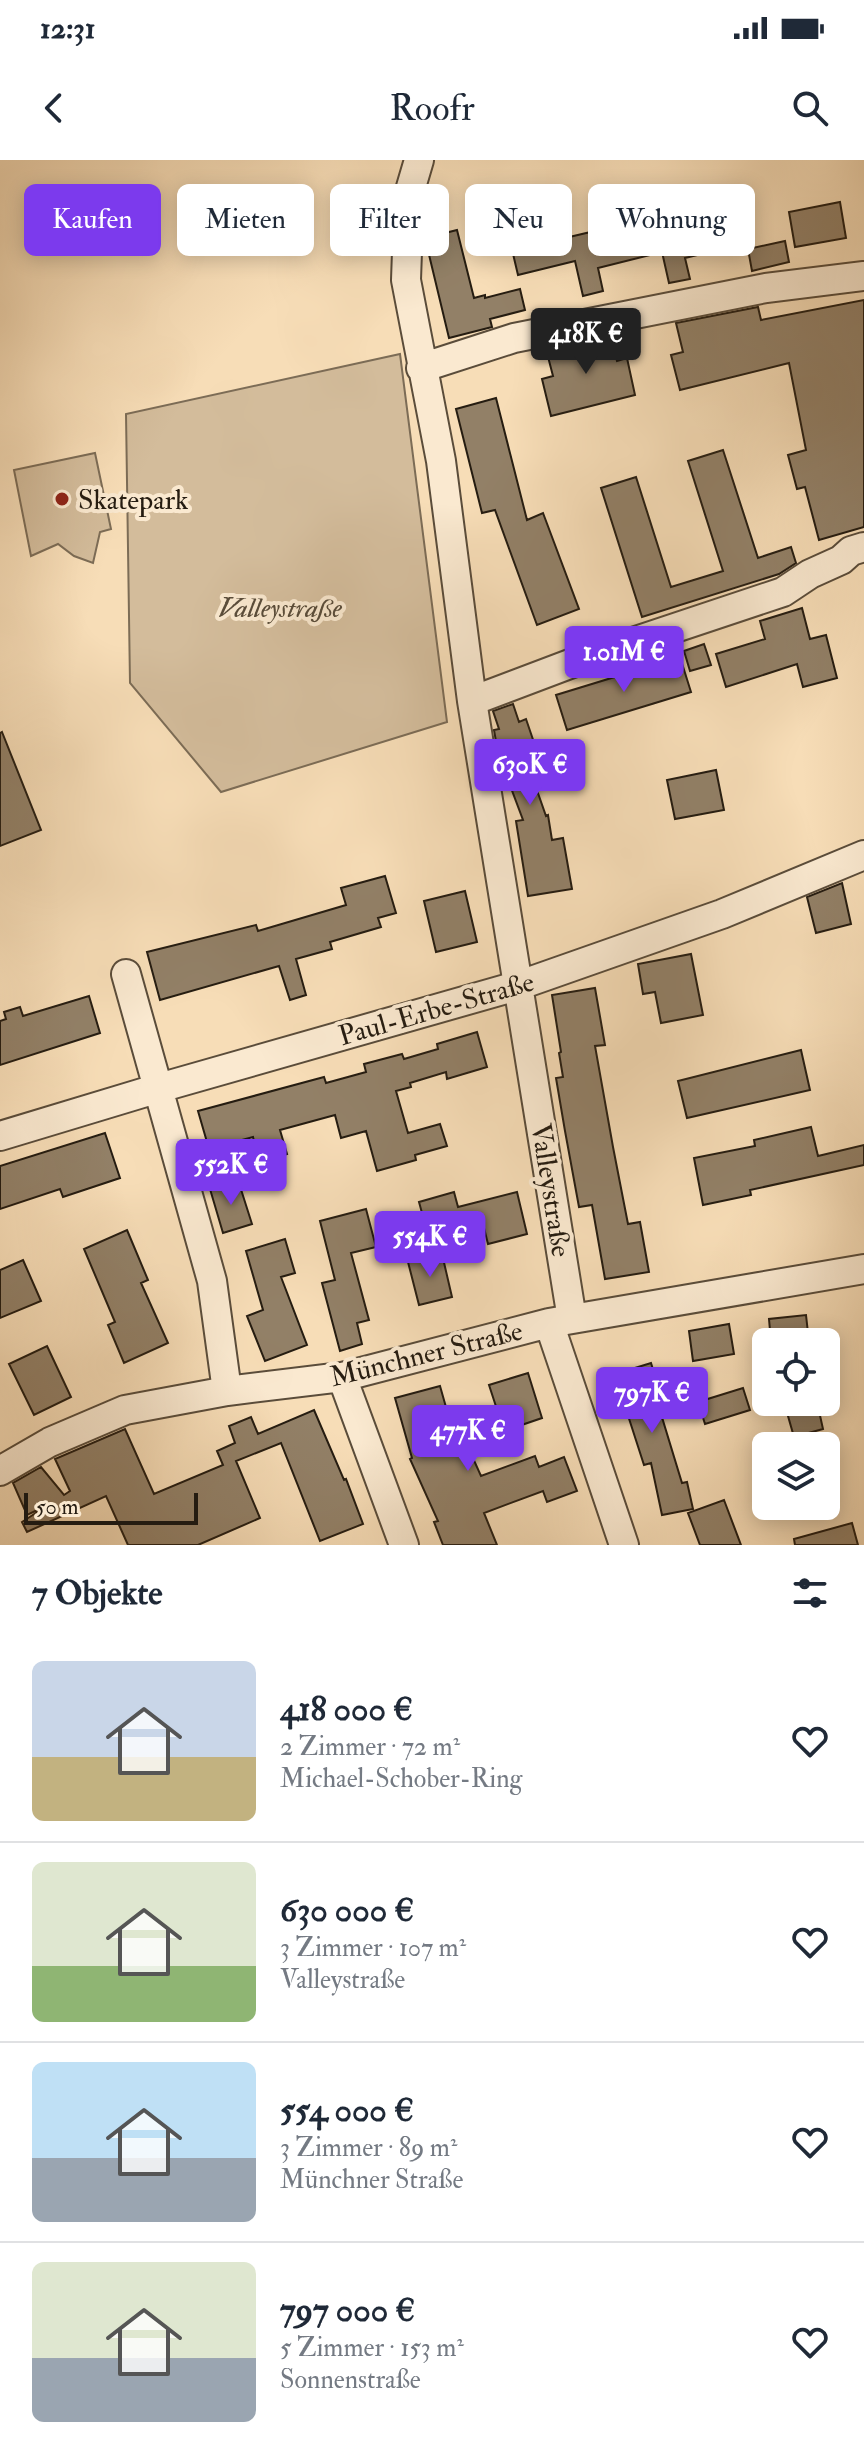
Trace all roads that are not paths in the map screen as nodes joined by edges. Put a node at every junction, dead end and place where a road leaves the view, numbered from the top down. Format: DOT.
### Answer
graph roads {
  1 [pos="419,160"];
  2 [pos="864,276"];
  3 [pos="421,368"];
  4 [pos="864,547"];
  5 [pos="472,701"];
  6 [pos="864,855"];
  7 [pos="126,974"];
  8 [pos="520,985"];
  9 [pos="159,1088"];
  10 [pos="0,1136"];
  11 [pos="864,1269"];
  12 [pos="560,1321"];
  13 [pos="342,1377"];
  14 [pos="227,1391"];
  15 [pos="0,1471"];
  16 [pos="404,1545"];
  17 [pos="624,1545"];
  1 -- 3 [label="street, Valleystraße"];
  2 -- 3 [label="street"];
  3 -- 5 [label="street, Valleystraße"];
  4 -- 5 [label="street"];
  5 -- 8 [label="street, Valleystraße"];
  6 -- 8 [label="street, Paul-Erbe-Straße"];
  7 -- 9 [label="street"];
  8 -- 9 [label="street, Paul-Erbe-Straße"];
  8 -- 12 [label="street, Valleystraße"];
  9 -- 10 [label="street, Paul-Erbe-Straße"];
  9 -- 14 [label="street"];
  11 -- 12 [label="street, Münchner Straße"];
  12 -- 13 [label="street, Münchner Straße"];
  12 -- 17 [label="street, Valleystraße"];
  13 -- 14 [label="street, Münchner Straße"];
  13 -- 16 [label="street"];
  14 -- 15 [label="street, Münchner Straße"];
}
